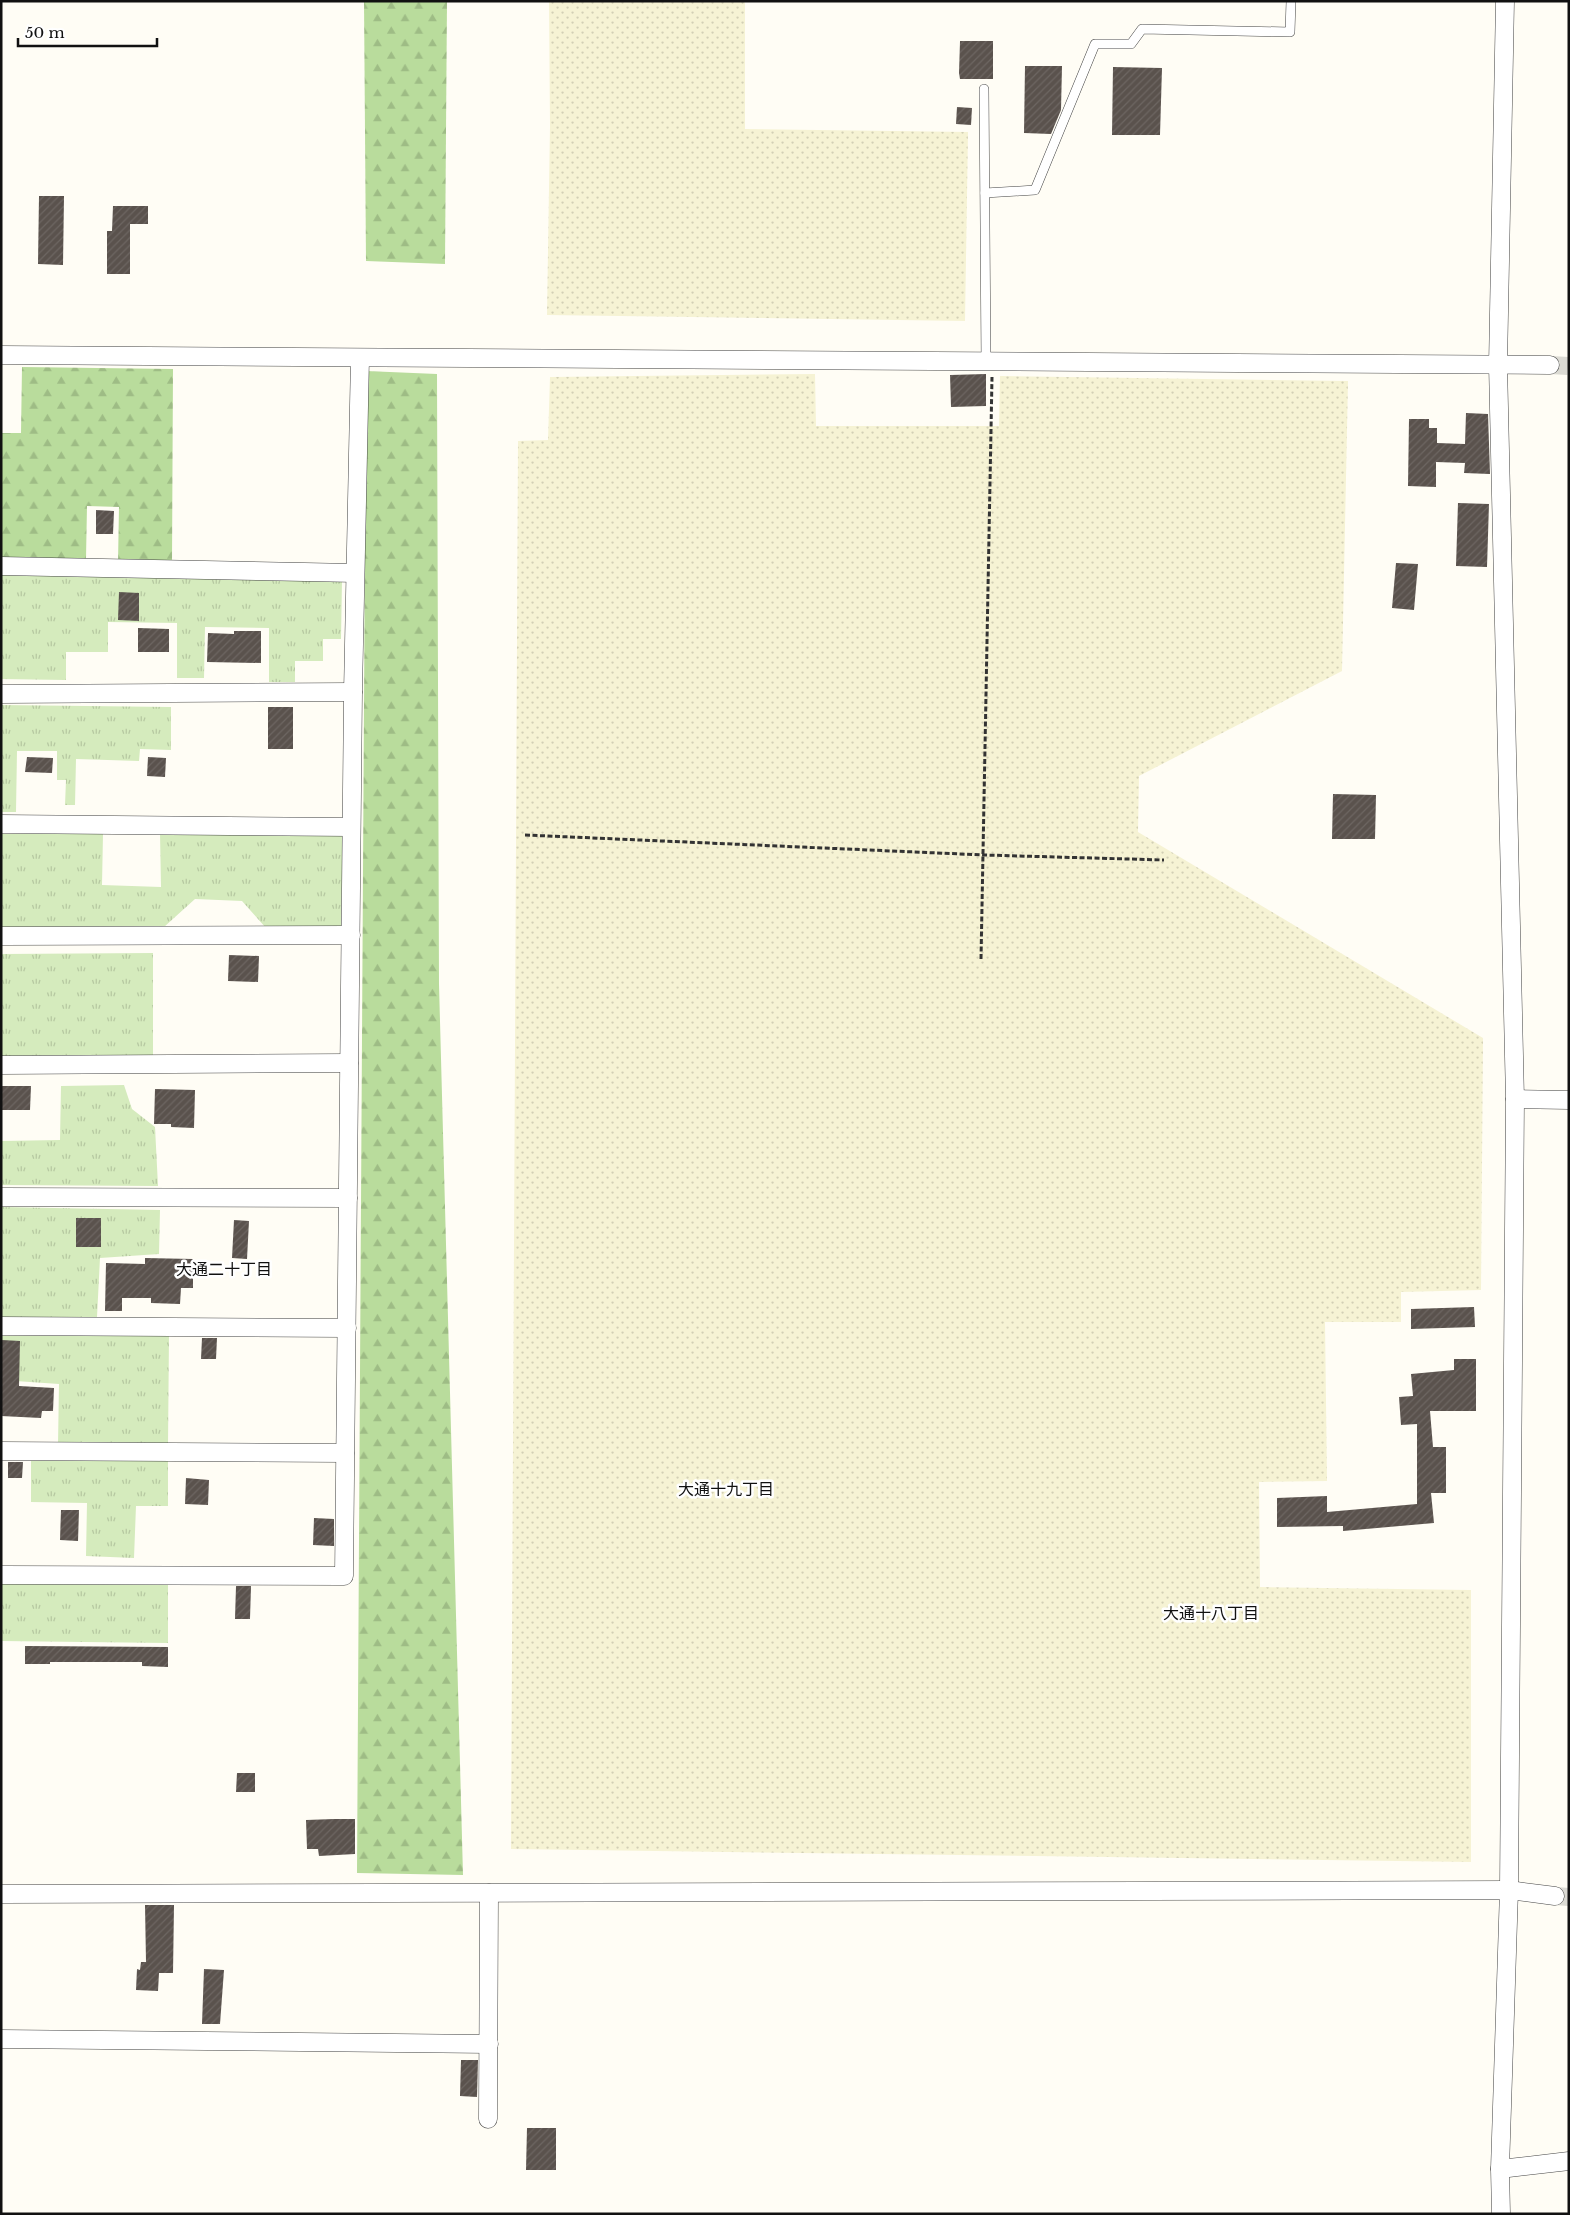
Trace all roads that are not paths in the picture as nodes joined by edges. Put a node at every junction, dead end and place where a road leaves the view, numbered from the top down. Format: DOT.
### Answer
graph roads {
  1 [pos="1292,1"];
  2 [pos="1505,1"];
  3 [pos="984,89"];
  4 [pos="985,193"];
  5 [pos="1,355"];
  6 [pos="360,358"];
  7 [pos="989,362"];
  8 [pos="1498,365"];
  9 [pos="1550,365"];
  10 [pos="1,566"];
  11 [pos="355,573"];
  12 [pos="353,692"];
  13 [pos="1,694"];
  14 [pos="1,824"];
  15 [pos="351,828"];
  16 [pos="351,935"];
  17 [pos="1,936"];
  18 [pos="349,1063"];
  19 [pos="1,1065"];
  20 [pos="1515,1099"];
  21 [pos="1569,1100"];
  22 [pos="1,1197"];
  23 [pos="348,1198"];
  24 [pos="1,1326"];
  25 [pos="346,1328"];
  26 [pos="1,1452"];
  27 [pos="345,1453"];
  28 [pos="1,1575"];
  29 [pos="1509,1890"];
  30 [pos="1,1894"];
  31 [pos="489,1894"];
  32 [pos="1555,1896"];
  33 [pos="1,2039"];
  34 [pos="489,2044"];
  35 [pos="488,2119"];
  36 [pos="1569,2161"];
  37 [pos="1500,2169"];
  38 [pos="1501,2214"];
  1 -- 4 [label="lane"];
  2 -- 8 [label="street"];
  3 -- 4 [label="lane"];
  4 -- 7 [label="lane"];
  5 -- 6 [label="street"];
  6 -- 7 [label="street"];
  6 -- 11 [label="street"];
  7 -- 8 [label="street"];
  8 -- 9 [label="street"];
  8 -- 20 [label="street"];
  10 -- 11 [label="street"];
  11 -- 12 [label="street"];
  12 -- 13 [label="street"];
  12 -- 15 [label="street"];
  14 -- 15 [label="street"];
  15 -- 16 [label="street"];
  16 -- 17 [label="street"];
  16 -- 18 [label="street"];
  18 -- 19 [label="street"];
  18 -- 23 [label="street"];
  20 -- 21 [label="street"];
  20 -- 29 [label="street"];
  22 -- 23 [label="street"];
  23 -- 25 [label="street"];
  24 -- 25 [label="street"];
  25 -- 27 [label="street"];
  26 -- 27 [label="street"];
  27 -- 28 [label="street"];
  29 -- 31 [label="street"];
  29 -- 32 [label="street"];
  29 -- 37 [label="street"];
  30 -- 31 [label="street"];
  31 -- 34 [label="street"];
  33 -- 34 [label="street"];
  34 -- 35 [label="street"];
  36 -- 37 [label="street"];
  37 -- 38 [label="street"];
}
